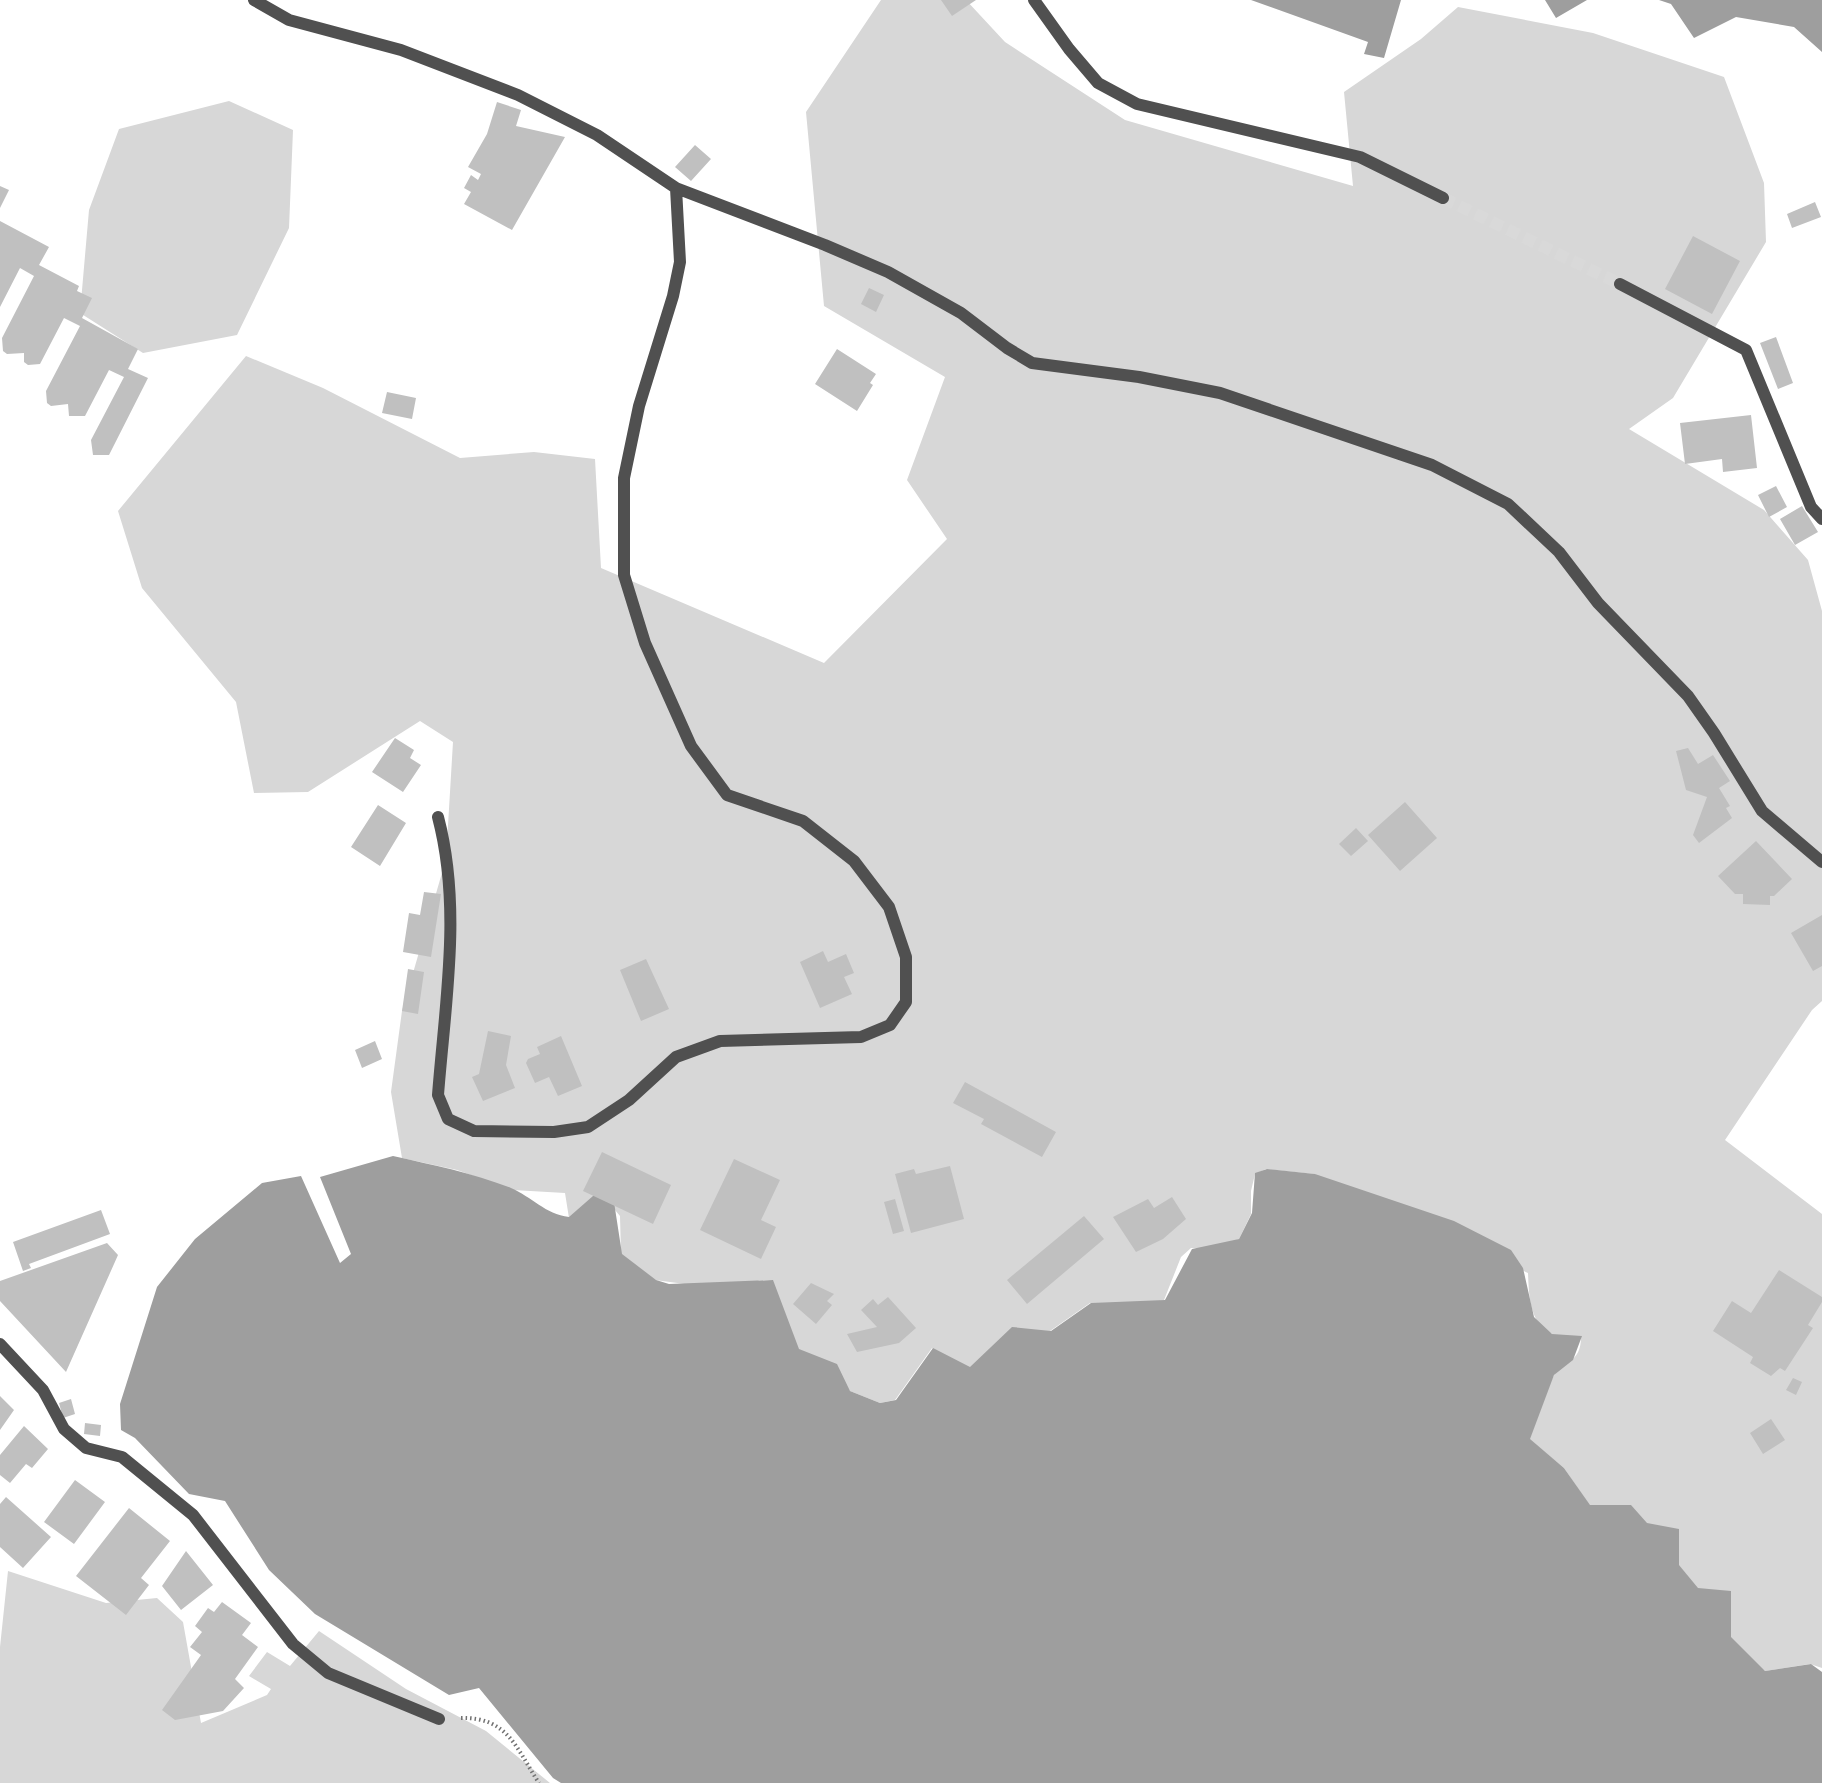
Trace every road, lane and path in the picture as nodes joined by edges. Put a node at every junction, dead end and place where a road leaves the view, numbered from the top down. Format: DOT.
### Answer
graph roads {
  1 [pos="254,0"];
  2 [pos="1034,0"];
  3 [pos="676,188"];
  4 [pos="1443,198"];
  5 [pos="1620,284"];
  6 [pos="1822,519"];
  7 [pos="438,817"];
  8 [pos="1822,862"];
  9 [pos="0,1344"];
  10 [pos="439,1719"];
  11 [pos="538,1783"];
  1 -- 3 [label="street"];
  2 -- 4 [label="street"];
  3 -- 7 [label="street"];
  3 -- 8 [label="street"];
  5 -- 6 [label="street"];
  9 -- 10 [label="street"];
  10 -- 11 [label="path"];
}
